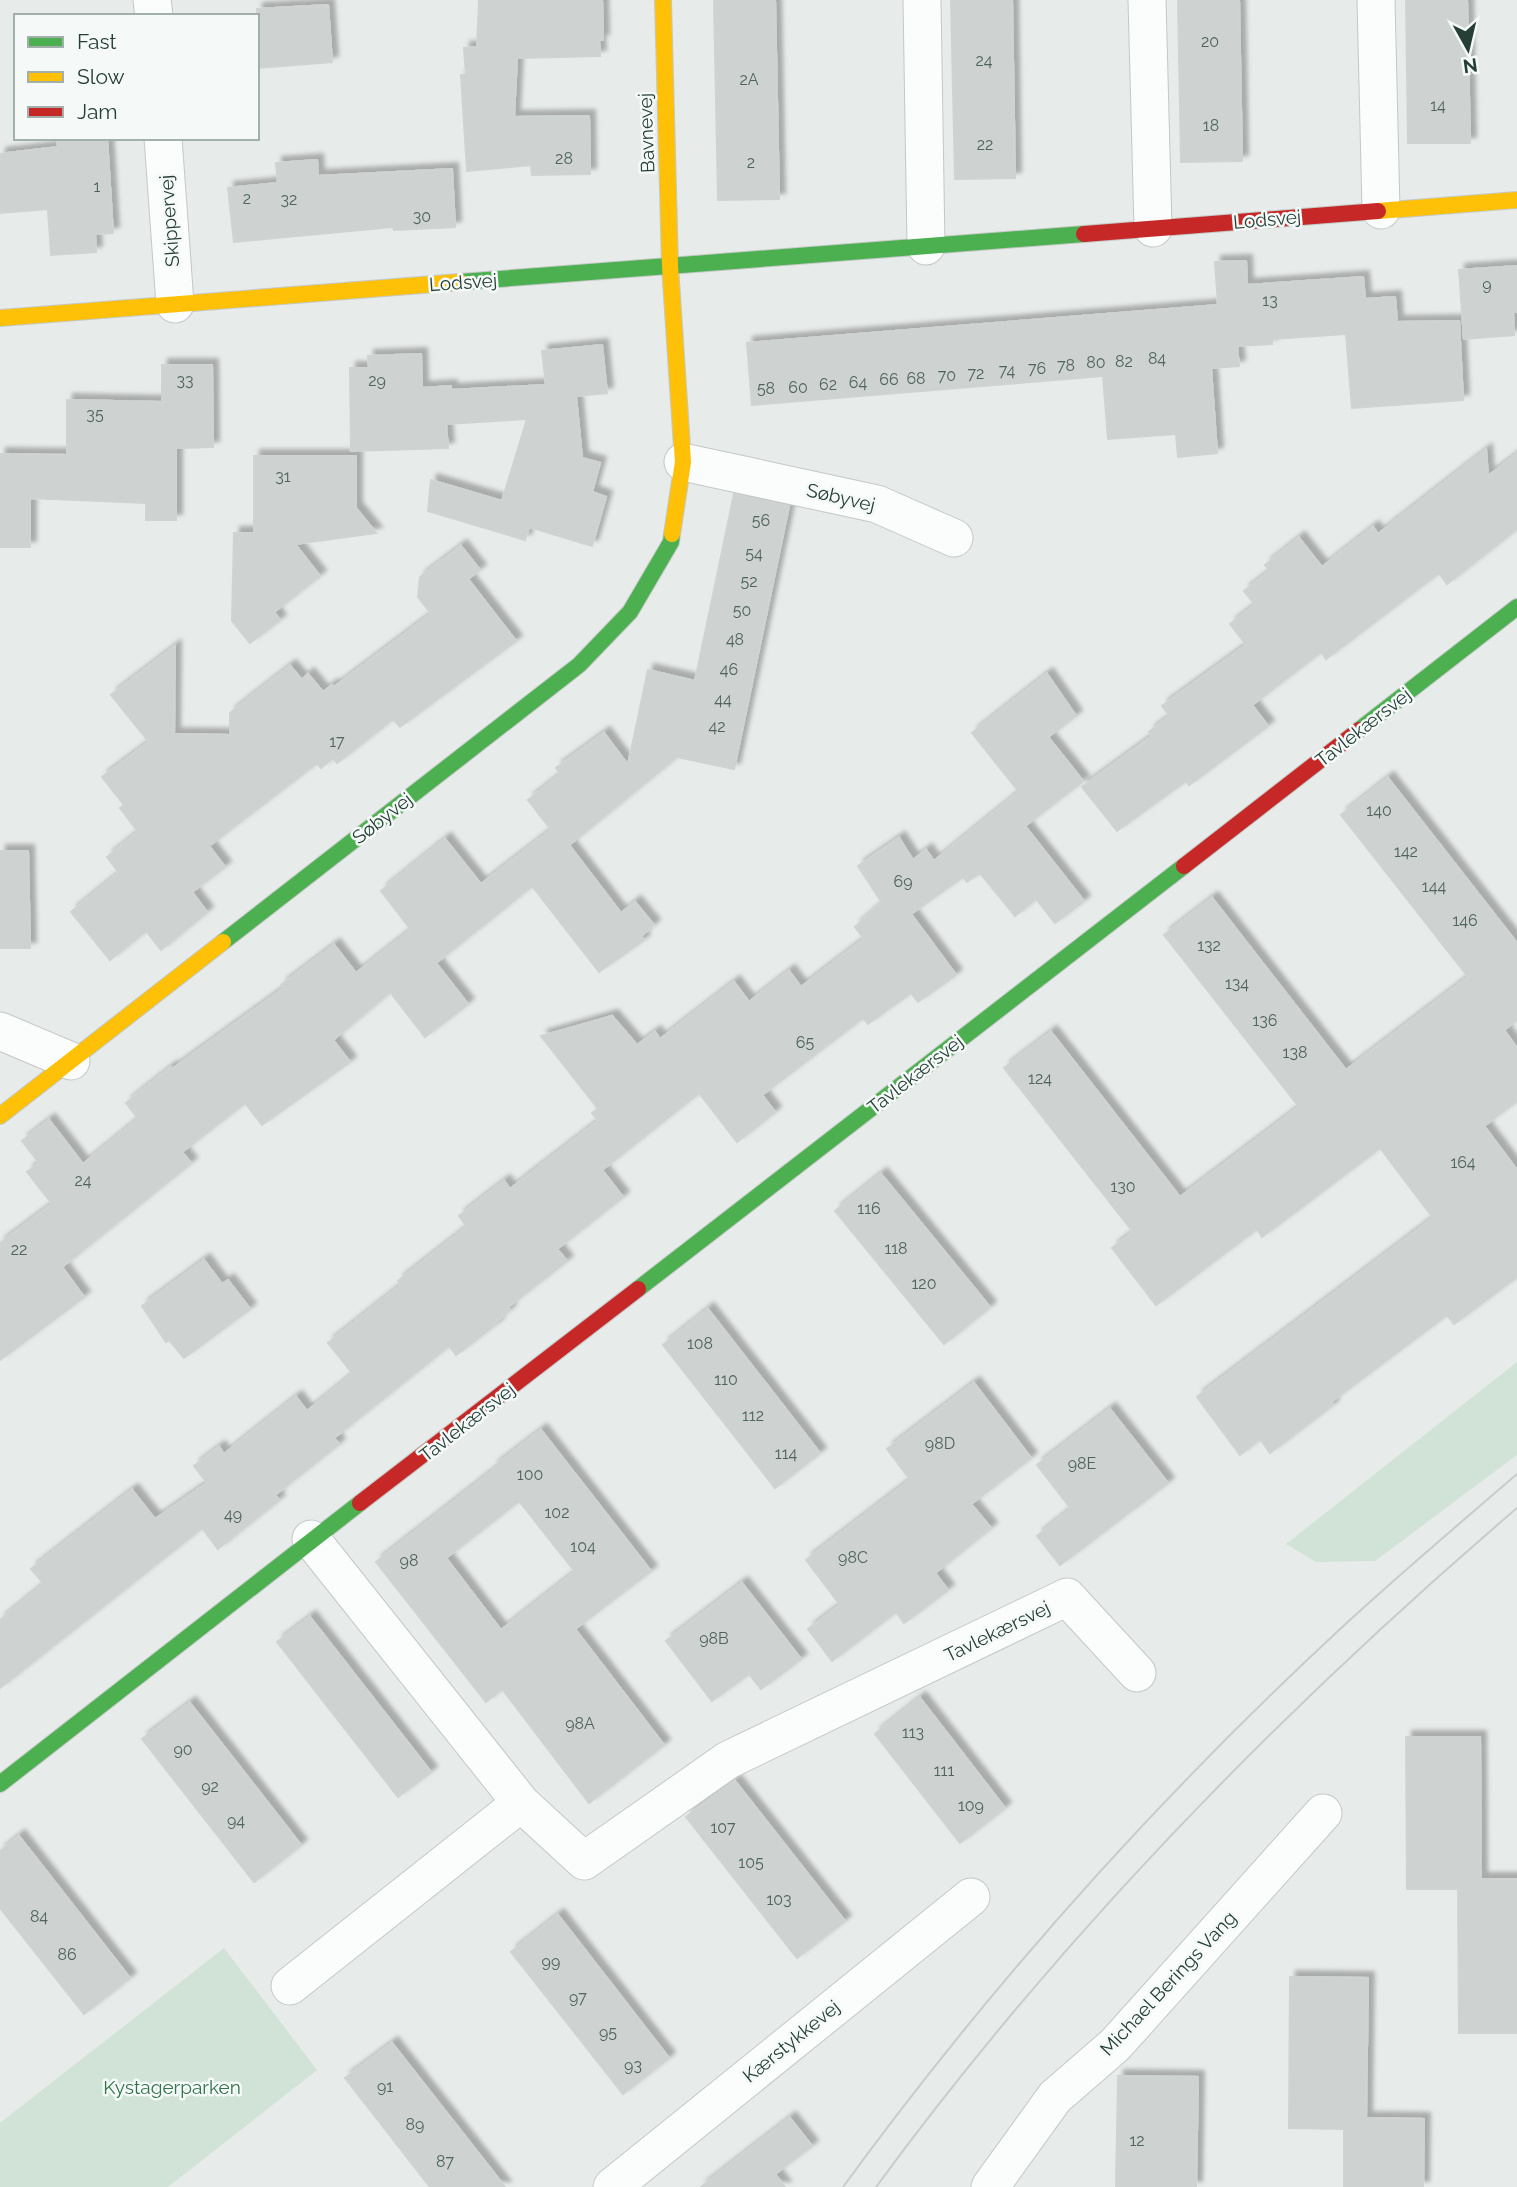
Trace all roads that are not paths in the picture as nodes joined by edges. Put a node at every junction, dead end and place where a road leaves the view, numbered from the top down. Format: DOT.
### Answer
graph roads {
  1 [pos="663,0"];
  2 [pos="922,0"];
  3 [pos="1147,0"];
  4 [pos="1376,0"];
  5 [pos="163,140"];
  6 [pos="1517,200"];
  7 [pos="1381,210"];
  8 [pos="1153,228"];
  9 [pos="926,246"];
  10 [pos="670,266"];
  11 [pos="175,304"];
  12 [pos="0,318"];
  13 [pos="683,462"];
  14 [pos="954,538"];
  15 [pos="1517,607"];
  16 [pos="0,1031"];
  17 [pos="71,1061"];
  18 [pos="0,1116"];
  19 [pos="311,1539"];
  20 [pos="1138,1673"];
  21 [pos="0,1784"];
  22 [pos="522,1803"];
  23 [pos="1323,1813"];
  24 [pos="971,1897"];
  25 [pos="290,1986"];
  26 [pos="625,2183"];
  27 [pos="990,2187"];
  1 -- 10 [label="street, Bavnevej"];
  2 -- 9 [label="street"];
  3 -- 8 [label="street"];
  4 -- 7 [label="street"];
  5 -- 11 [label="street, Skippervej"];
  6 -- 7 [label="street, Lodsvej"];
  7 -- 8 [label="street, Lodsvej"];
  8 -- 9 [label="street, Lodsvej"];
  9 -- 10 [label="street, Lodsvej"];
  10 -- 11 [label="street, Lodsvej"];
  10 -- 13 [label="street, Søbyvej"];
  11 -- 12 [label="street, Lodsvej"];
  13 -- 14 [label="street, Søbyvej"];
  13 -- 17 [label="street, Søbyvej"];
  15 -- 19 [label="street, Tavlekærsvej"];
  16 -- 17 [label="street"];
  17 -- 18 [label="street, Søbyvej"];
  19 -- 21 [label="street, Tavlekærsvej"];
  19 -- 22 [label="street, Tavlekærsvej"];
  20 -- 22 [label="street, Tavlekærsvej"];
  22 -- 25 [label="street"];
  23 -- 27 [label="street, Michael Berings Vang"];
  24 -- 26 [label="street, Kærstykkevej"];
}
